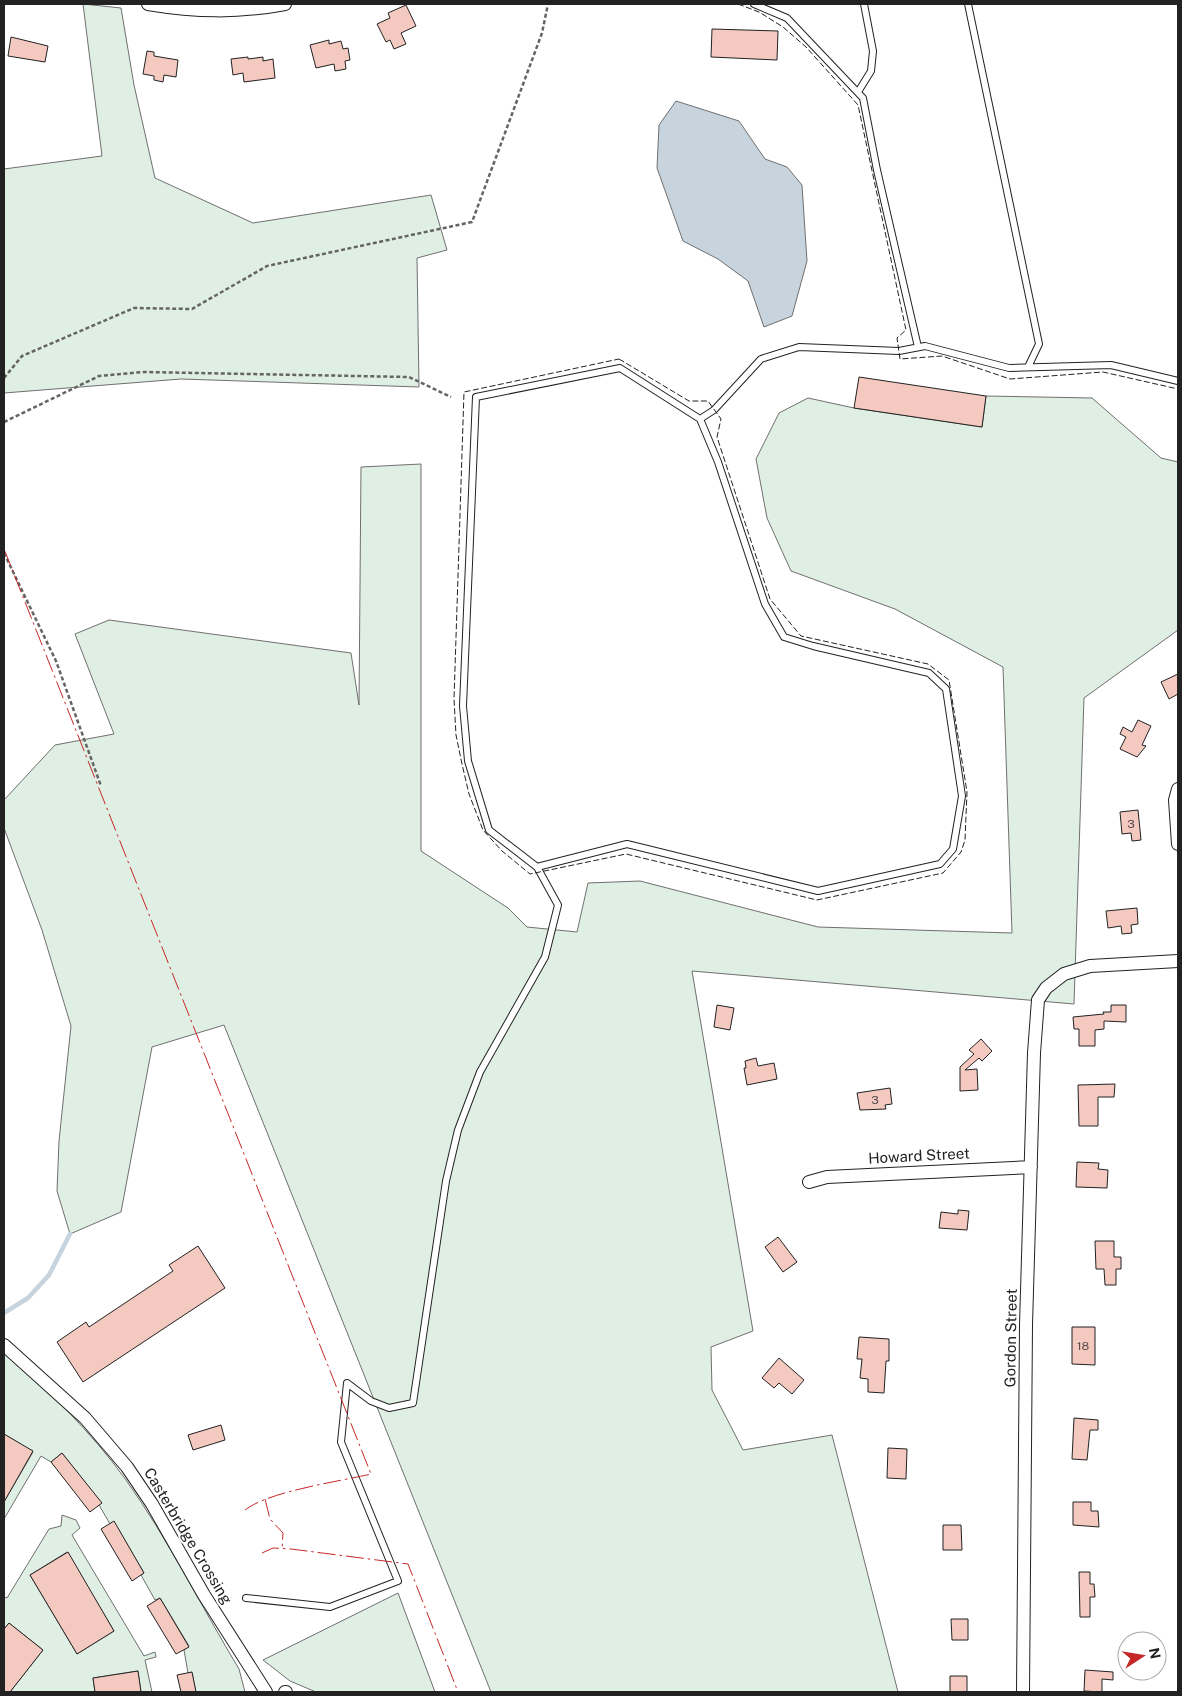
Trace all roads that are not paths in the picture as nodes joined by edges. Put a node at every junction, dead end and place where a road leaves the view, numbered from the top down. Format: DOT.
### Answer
graph roads {
  1 [pos="148,4"];
  2 [pos="285,4"];
  3 [pos="754,4"];
  4 [pos="864,4"];
  5 [pos="968,4"];
  6 [pos="858,92"];
  7 [pos="918,347"];
  8 [pos="1028,367"];
  9 [pos="1178,381"];
  10 [pos="700,419"];
  11 [pos="1178,789"];
  12 [pos="1178,844"];
  13 [pos="536,866"];
  14 [pos="1178,960"];
  15 [pos="1031,1167"];
  16 [pos="808,1182"];
  17 [pos="4,1345"];
  18 [pos="246,1598"];
  19 [pos="266,1692"];
  20 [pos="1023,1692"];
  1 -- 2 [label="street"];
  3 -- 6 [label="lane"];
  4 -- 6 [label="lane"];
  5 -- 8 [label="lane"];
  6 -- 7 [label="lane"];
  7 -- 8 [label="lane"];
  7 -- 10 [label="lane"];
  8 -- 9 [label="lane"];
  10 -- 13 [label="lane"];
  10 -- 13 [label="lane"];
  11 -- 12 [label="street"];
  13 -- 18 [label="lane"];
  14 -- 15 [label="street, Gordon Street"];
  15 -- 16 [label="street, Howard Street"];
  15 -- 20 [label="street, Gordon Street"];
  17 -- 19 [label="street, Casterbridge Crossing"];
}
